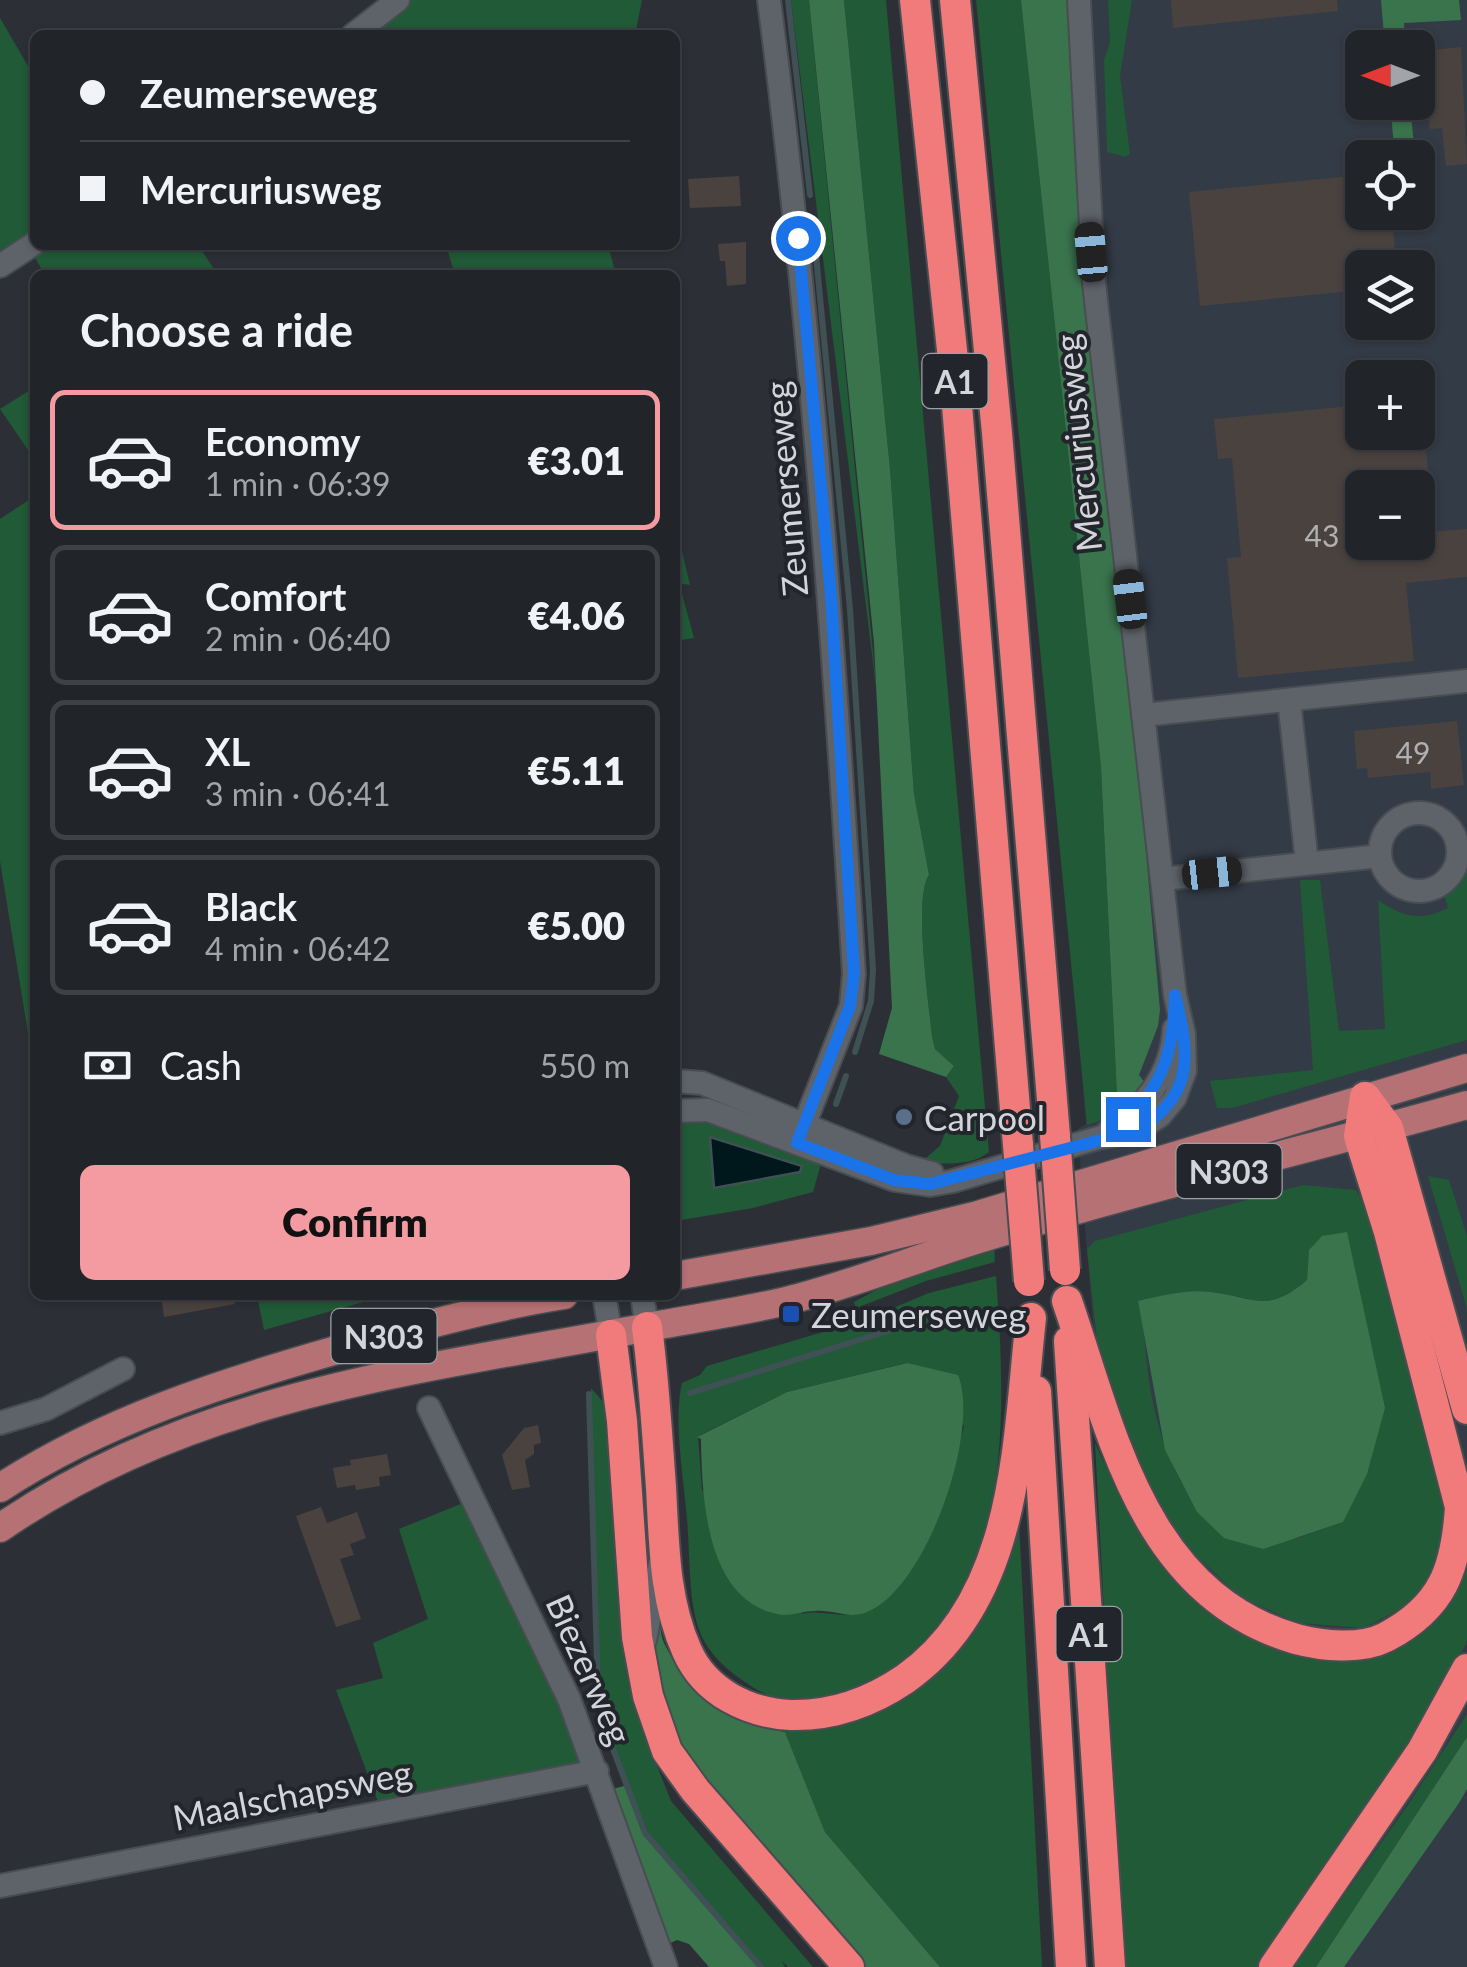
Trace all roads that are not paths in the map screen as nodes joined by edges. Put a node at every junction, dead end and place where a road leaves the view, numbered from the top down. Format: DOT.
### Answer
graph roads {
  1 [pos="398,0"];
  2 [pos="769,0"];
  3 [pos="916,0"];
  4 [pos="955,0"];
  5 [pos="1079,0"];
  6 [pos="359,30"];
  7 [pos="30,247"];
  8 [pos="0,266"];
  9 [pos="1467,681"];
  10 [pos="1289,700"];
  11 [pos="1142,715"];
  12 [pos="1380,856"];
  13 [pos="1307,864"];
  14 [pos="1162,878"];
  15 [pos="1467,1068"];
  16 [pos="680,1081"];
  17 [pos="1365,1098"];
  18 [pos="1467,1105"];
  19 [pos="680,1111"];
  20 [pos="1374,1132"];
  21 [pos="801,1134"];
  22 [pos="680,1275"];
  23 [pos="542,1300"];
  24 [pos="605,1300"];
  25 [pos="643,1300"];
  26 [pos="1066,1301"];
  27 [pos="1031,1318"];
  28 [pos="647,1327"];
  29 [pos="612,1335"];
  30 [pos="123,1368"];
  31 [pos="429,1408"];
  32 [pos="1467,1409"];
  33 [pos="0,1423"];
  34 [pos="0,1488"];
  35 [pos="0,1528"];
  36 [pos="664,1546"];
  37 [pos="641,1660"];
  38 [pos="1467,1669"];
  39 [pos="597,1771"];
  40 [pos="0,1886"];
  41 [pos="666,1967"];
  42 [pos="849,1967"];
  43 [pos="1071,1967"];
  44 [pos="1110,1967"];
  45 [pos="1274,1967"];
  1 -- 6 [label="street"];
  2 -- 21 [label="street, Zeumerseweg"];
  3 -- 27 [label="highway, A1, bridge"];
  4 -- 26 [label="highway, A1, bridge"];
  5 -- 11 [label="street, Mercuriusweg"];
  7 -- 8 [label="street"];
  9 -- 10 [label="street"];
  10 -- 11 [label="street"];
  10 -- 13 [label="street"];
  11 -- 14 [label="street, Mercuriusweg"];
  12 -- 13 [label="street"];
  13 -- 14 [label="street"];
  14 -- 21 [label="street, Mercuriusweg"];
  15 -- 17 [label="main road"];
  16 -- 21 [label="street, Mercuriusweg"];
  17 -- 20 [label="highway, A1"];
  17 -- 22 [label="main road, N303"];
  18 -- 20 [label="main road"];
  19 -- 21 [label="street, Mercuriusweg"];
  20 -- 26 [label="highway, A1"];
  20 -- 28 [label="main road, N303"];
  20 -- 32 [label="highway, A1"];
  23 -- 34 [label="main road, N303"];
  24 -- 29 [label="street"];
  25 -- 28 [label="street"];
  26 -- 44 [label="highway, A1"];
  27 -- 36 [label="highway, A1"];
  27 -- 43 [label="highway, A1"];
  28 -- 29 [label="main road, N303"];
  28 -- 36 [label="highway, A1"];
  29 -- 35 [label="main road, N303"];
  29 -- 37 [label="highway, A1"];
  30 -- 33 [label="street"];
  31 -- 39 [label="street, Biezerweg"];
  36 -- 37 [label="street, A1"];
  37 -- 42 [label="highway, A1"];
  38 -- 45 [label="highway"];
  39 -- 40 [label="street, Maalschapsweg"];
  39 -- 41 [label="street, Biezerweg"];
}
